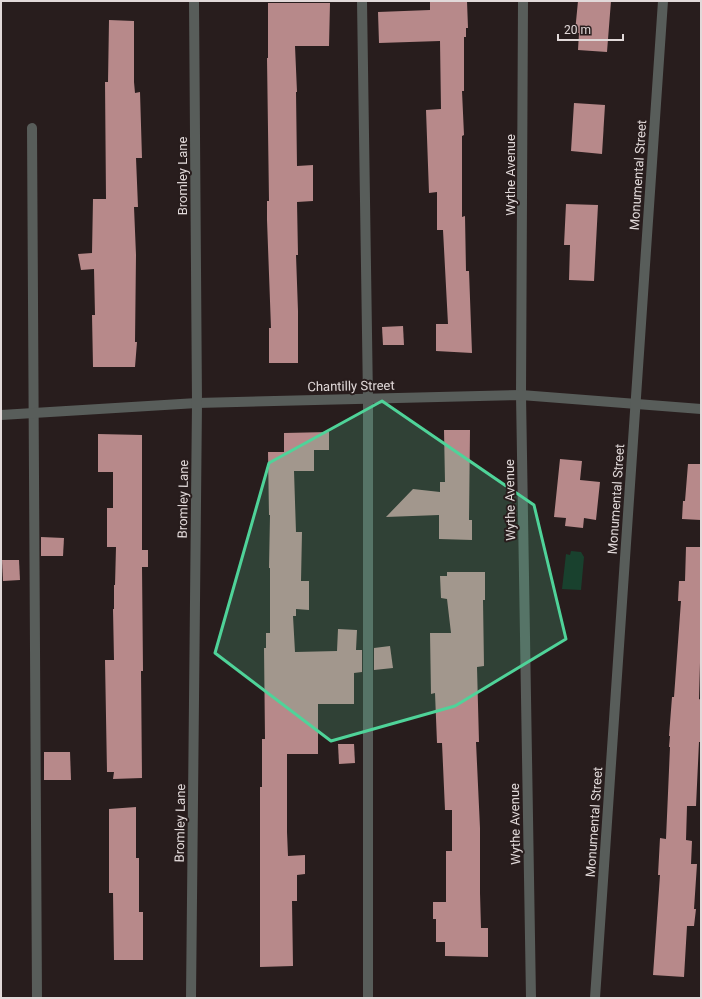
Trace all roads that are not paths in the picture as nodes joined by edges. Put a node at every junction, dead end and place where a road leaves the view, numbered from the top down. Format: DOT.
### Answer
graph roads {
  1 [pos="194,1"];
  2 [pos="362,1"];
  3 [pos="524,1"];
  4 [pos="663,1"];
  5 [pos="32,128"];
  6 [pos="522,395"];
  7 [pos="368,399"];
  8 [pos="197,403"];
  9 [pos="635,405"];
  10 [pos="701,409"];
  11 [pos="33,413"];
  12 [pos="1,415"];
  13 [pos="37,998"];
  14 [pos="191,998"];
  15 [pos="368,998"];
  16 [pos="530,998"];
  17 [pos="595,998"];
  1 -- 8 [label="street, Bromley Lane"];
  2 -- 7 [label="street"];
  3 -- 6 [label="street, Wythe Avenue"];
  4 -- 9 [label="street, Monumental Street"];
  5 -- 11 [label="street"];
  6 -- 7 [label="street, Chantilly Street"];
  6 -- 9 [label="street, Chantilly Street"];
  6 -- 16 [label="street, Wythe Avenue"];
  7 -- 8 [label="street, Chantilly Street"];
  7 -- 15 [label="street"];
  8 -- 11 [label="street, Chantilly Street"];
  8 -- 14 [label="street, Bromley Lane"];
  9 -- 10 [label="street, Chantilly Street"];
  9 -- 17 [label="street, Monumental Street"];
  11 -- 12 [label="street, Chantilly Street"];
  11 -- 13 [label="street"];
}
